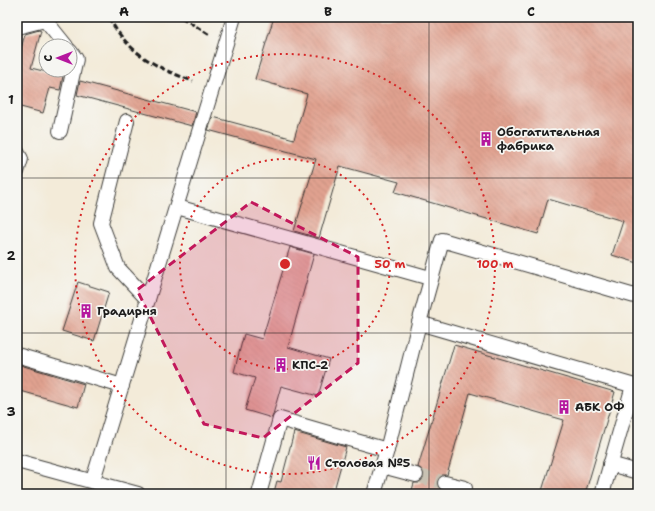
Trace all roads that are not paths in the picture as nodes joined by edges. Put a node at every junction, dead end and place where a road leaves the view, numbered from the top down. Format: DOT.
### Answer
graph roads {
  1 [pos="234,17"];
  2 [pos="17,27"];
  3 [pos="60,38"];
  4 [pos="72,78"];
  5 [pos="127,121"];
  6 [pos="60,130"];
  7 [pos="17,152"];
  8 [pos="17,172"];
  9 [pos="177,206"];
  10 [pos="430,278"];
  11 [pos="638,297"];
  12 [pos="148,300"];
  13 [pos="419,323"];
  14 [pos="17,355"];
  15 [pos="122,386"];
  16 [pos="636,386"];
  17 [pos="387,450"];
  18 [pos="17,461"];
  19 [pos="610,464"];
  20 [pos="382,466"];
  21 [pos="638,472"];
  22 [pos="416,475"];
  23 [pos="93,480"];
  24 [pos="445,483"];
  25 [pos="464,488"];
  26 [pos="138,494"];
  27 [pos="258,494"];
  28 [pos="374,494"];
  29 [pos="602,494"];
  1 -- 9 [label="lane"];
  2 -- 3 [label="lane"];
  4 -- 6 [label="lane"];
  5 -- 12 [label="lane"];
  7 -- 8 [label="lane"];
  9 -- 10 [label="lane"];
  9 -- 12 [label="lane"];
  10 -- 11 [label="lane"];
  10 -- 13 [label="lane"];
  12 -- 15 [label="lane"];
  13 -- 16 [label="lane"];
  13 -- 17 [label="lane"];
  14 -- 15 [label="lane"];
  15 -- 23 [label="lane"];
  16 -- 19 [label="lane"];
  17 -- 20 [label="lane"];
  17 -- 27 [label="lane"];
  18 -- 23 [label="lane"];
  19 -- 21 [label="lane"];
  19 -- 29 [label="lane"];
  20 -- 22 [label="lane"];
  20 -- 28 [label="lane"];
  23 -- 26 [label="lane"];
  24 -- 25 [label="lane"];
}
